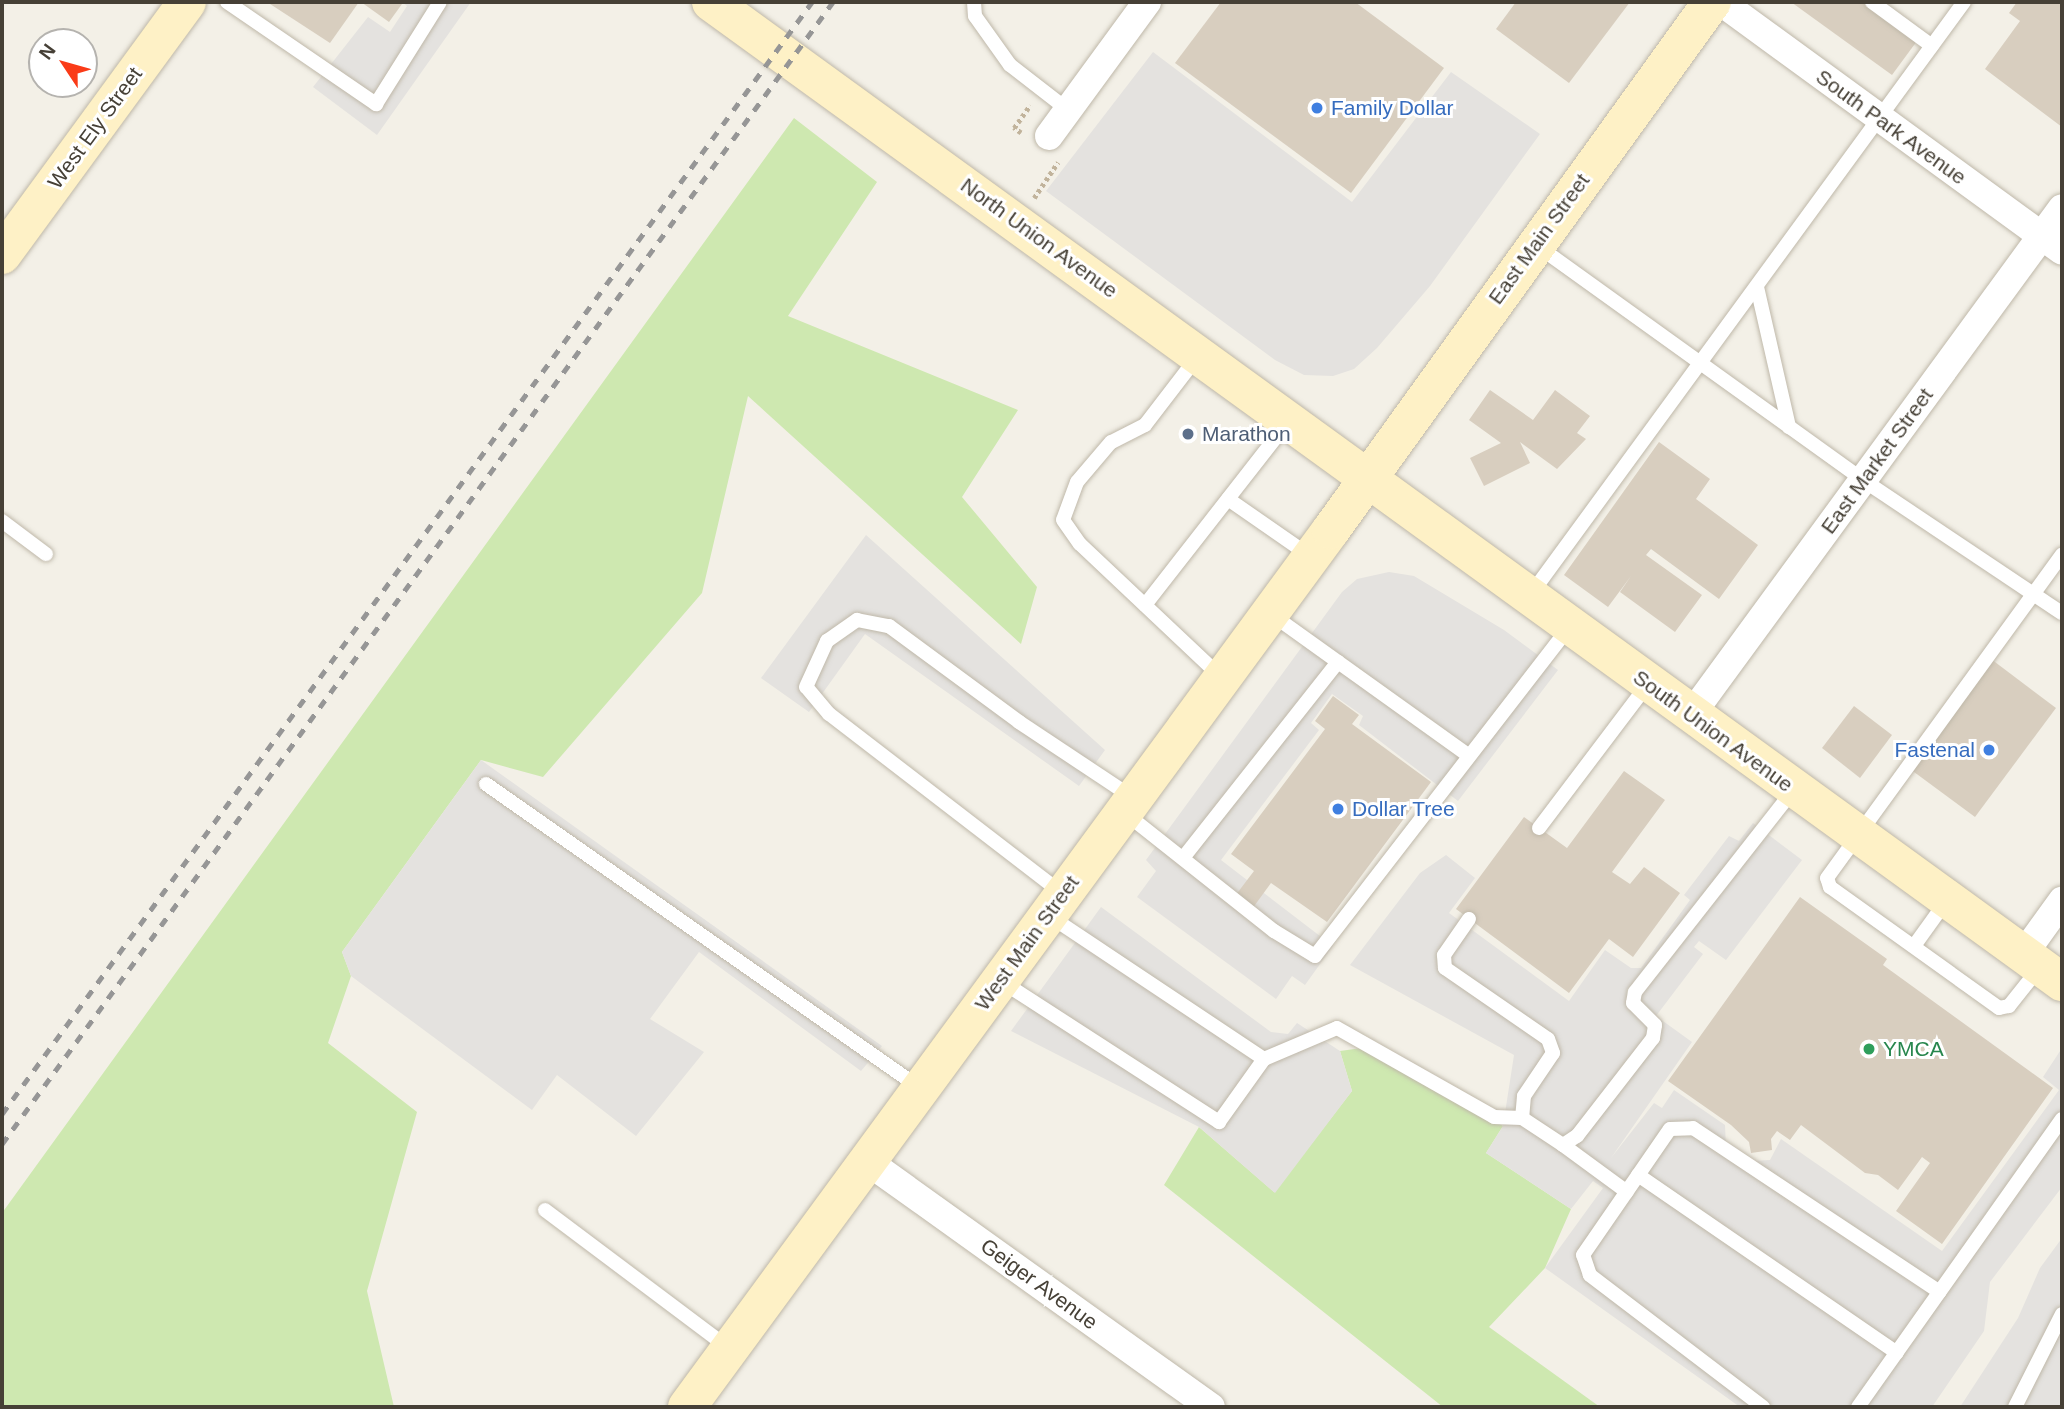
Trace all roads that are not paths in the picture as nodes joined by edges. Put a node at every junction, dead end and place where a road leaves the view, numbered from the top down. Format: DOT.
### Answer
graph roads {
  1 [pos="187,2"];
  2 [pos="227,2"];
  3 [pos="440,2"];
  4 [pos="711,2"];
  5 [pos="974,2"];
  6 [pos="1147,2"];
  7 [pos="1712,2"];
  8 [pos="1721,2"];
  9 [pos="1872,2"];
  10 [pos="1964,2"];
  11 [pos="1932,46"];
  12 [pos="1068,110"];
  13 [pos="1880,118"];
  14 [pos="1049,136"];
  15 [pos="2062,208"];
  16 [pos="1535,244"];
  17 [pos="2052,244"];
  18 [pos="2,255"];
  19 [pos="1757,287"];
  20 [pos="1199,355"];
  21 [pos="1702,363"];
  22 [pos="1289,421"];
  23 [pos="1789,427"];
  24 [pos="1366,477"];
  25 [pos="1863,480"];
  26 [pos="1228,499"];
  27 [pos="2,521"];
  28 [pos="46,554"];
  29 [pos="2062,554"];
  30 [pos="1311,557"];
  31 [pos="2034,592"];
  32 [pos="1530,596"];
  33 [pos="1145,605"];
  34 [pos="1270,613"];
  35 [pos="2062,613"];
  36 [pos="1569,626"];
  37 [pos="1338,662"];
  38 [pos="1222,678"];
  39 [pos="1648,683"];
  40 [pos="1691,715"];
  41 [pos="1468,755"];
  42 [pos="486,784"];
  43 [pos="1794,789"];
  44 [pos="1128,805"];
  45 [pos="1539,828"];
  46 [pos="1856,834"];
  47 [pos="1183,858"];
  48 [pos="1947,900"];
  49 [pos="2062,901"];
  50 [pos="1056,905"];
  51 [pos="1468,919"];
  52 [pos="1914,946"];
  53 [pos="2042,968"];
  54 [pos="1000,980"];
  55 [pos="1264,1059"];
  56 [pos="921,1088"];
  57 [pos="1522,1118"];
  58 [pos="2062,1119"];
  59 [pos="1563,1145"];
  60 [pos="867,1161"];
  61 [pos="1638,1175"];
  62 [pos="1627,1192"];
  63 [pos="545,1210"];
  64 [pos="1940,1292"];
  65 [pos="2062,1314"];
  66 [pos="730,1348"];
  67 [pos="1897,1353"];
  68 [pos="1198,1403"];
  69 [pos="687,1407"];
  70 [pos="1763,1407"];
  71 [pos="1858,1407"];
  72 [pos="2015,1407"];
  1 -- 18 [label="street, West Ely Street"];
  2 -- 3 [label="lane"];
  4 -- 20 [label="street, North Union Avenue"];
  5 -- 12 [label="lane"];
  6 -- 12 [label="street"];
  7 -- 16 [label="street, East Main Street"];
  8 -- 13 [label="street, South Park Avenue"];
  9 -- 11 [label="lane"];
  10 -- 11 [label="lane"];
  11 -- 13 [label="lane"];
  12 -- 14 [label="street"];
  13 -- 17 [label="street, South Park Avenue"];
  13 -- 19 [label="lane"];
  15 -- 17 [label="street, East Market Street"];
  16 -- 21 [label="lane"];
  16 -- 24 [label="street, East Main Street"];
  17 -- 25 [label="street, East Market Street"];
  19 -- 21 [label="lane"];
  19 -- 23 [label="lane"];
  20 -- 22 [label="street, North Union Avenue"];
  20 -- 33 [label="lane"];
  21 -- 23 [label="lane"];
  21 -- 32 [label="lane"];
  22 -- 24 [label="street, North Union Avenue"];
  22 -- 26 [label="lane"];
  23 -- 25 [label="lane"];
  24 -- 30 [label="street, West Main Street"];
  24 -- 32 [label="street, South Union Avenue"];
  25 -- 31 [label="lane"];
  25 -- 40 [label="street, East Market Street"];
  26 -- 30 [label="lane"];
  26 -- 33 [label="lane"];
  27 -- 28 [label="lane"];
  29 -- 31 [label="lane"];
  30 -- 34 [label="street, West Main Street"];
  31 -- 35 [label="lane"];
  31 -- 46 [label="lane"];
  32 -- 36 [label="street, South Union Avenue"];
  33 -- 38 [label="lane"];
  34 -- 37 [label="lane"];
  34 -- 38 [label="street, West Main Street"];
  36 -- 39 [label="street, South Union Avenue"];
  36 -- 41 [label="lane"];
  37 -- 41 [label="lane"];
  37 -- 47 [label="lane"];
  38 -- 44 [label="street, West Main Street"];
  39 -- 40 [label="street, South Union Avenue"];
  39 -- 45 [label="lane"];
  40 -- 43 [label="street, South Union Avenue"];
  41 -- 47 [label="lane"];
  42 -- 56 [label="lane"];
  43 -- 46 [label="street, South Union Avenue"];
  43 -- 59 [label="lane"];
  44 -- 47 [label="lane"];
  44 -- 50 [label="street, West Main Street"];
  44 -- 50 [label="lane"];
  46 -- 48 [label="street, South Union Avenue"];
  46 -- 52 [label="lane"];
  48 -- 52 [label="lane"];
  48 -- 53 [label="street, South Union Avenue"];
  49 -- 53 [label="street"];
  50 -- 54 [label="street, West Main Street"];
  50 -- 55 [label="lane"];
  51 -- 57 [label="lane"];
  52 -- 53 [label="lane"];
  54 -- 55 [label="lane"];
  54 -- 56 [label="street, West Main Street"];
  55 -- 57 [label="lane"];
  56 -- 60 [label="street, West Main Street"];
  57 -- 59 [label="lane"];
  58 -- 64 [label="lane"];
  59 -- 62 [label="lane"];
  60 -- 66 [label="street, West Main Street"];
  60 -- 68 [label="street, Geiger Avenue"];
  61 -- 62 [label="lane"];
  61 -- 64 [label="lane"];
  61 -- 67 [label="lane"];
  62 -- 70 [label="lane"];
  63 -- 66 [label="lane"];
  64 -- 67 [label="lane"];
  65 -- 72 [label="lane"];
  66 -- 69 [label="street, West Main Street"];
  67 -- 71 [label="lane"];
}
